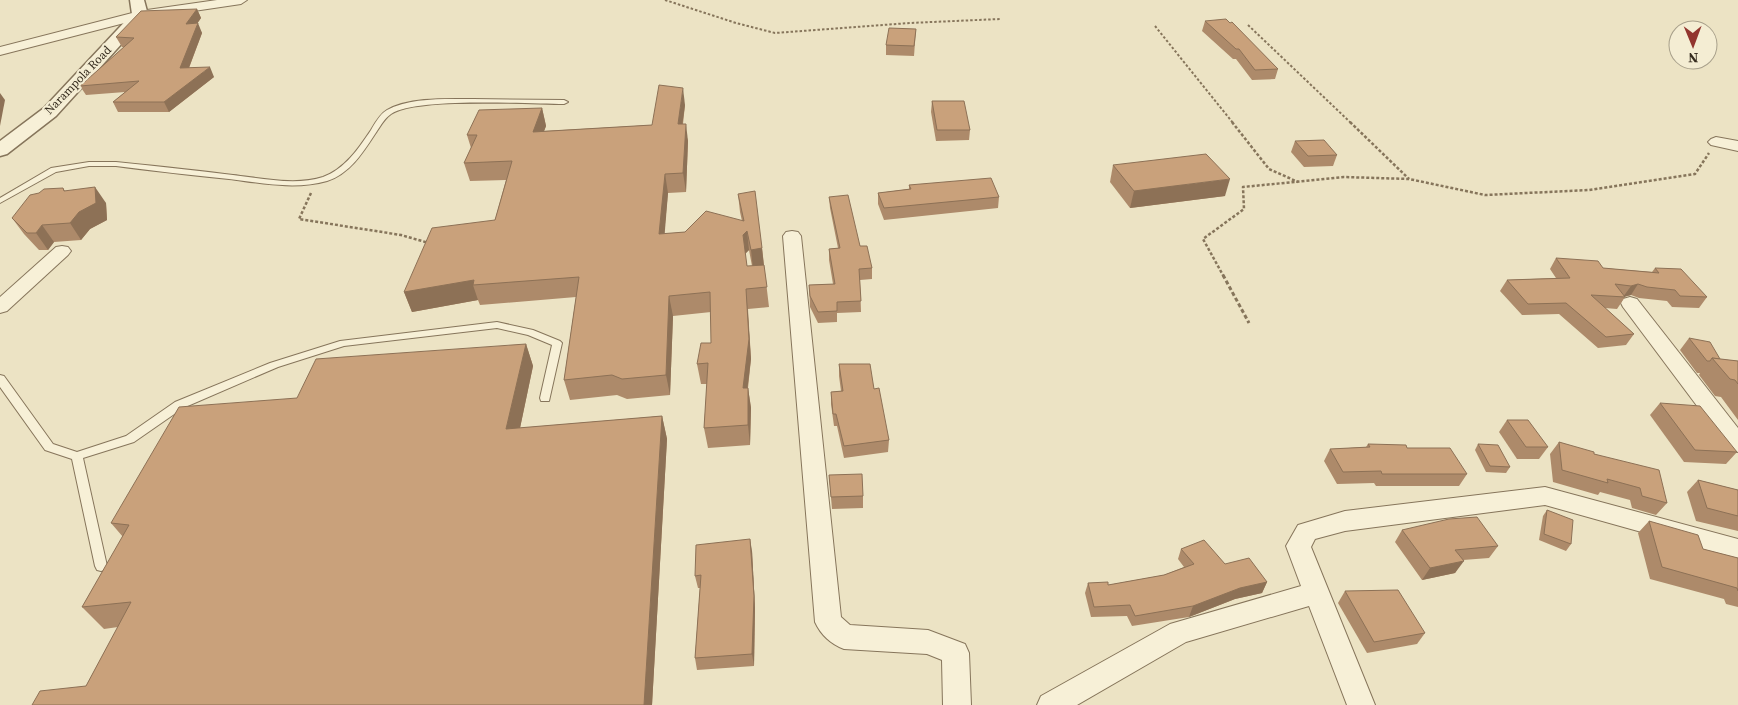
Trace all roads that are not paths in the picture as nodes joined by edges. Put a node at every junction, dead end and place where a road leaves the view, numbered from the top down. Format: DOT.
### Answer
graph roads {
  1 [pos="241,0"];
  2 [pos="139,7"];
  3 [pos="0,51"];
  4 [pos="564,102"];
  5 [pos="1716,142"];
  6 [pos="1738,146"];
  7 [pos="0,150"];
  8 [pos="0,201"];
  9 [pos="792,236"];
  10 [pos="62,251"];
  11 [pos="1630,304"];
  12 [pos="0,307"];
  13 [pos="0,379"];
  14 [pos="545,398"];
  15 [pos="1738,444"];
  16 [pos="77,456"];
  17 [pos="1738,550"];
  18 [pos="101,566"];
  19 [pos="1317,593"];
  20 [pos="957,705"];
  21 [pos="1052,705"];
  22 [pos="1361,705"];
  1 -- 2 [label="street"];
  2 -- 3 [label="street"];
  2 -- 7 [label="street, Narampola Road"];
  4 -- 8 [label="lane"];
  5 -- 6 [label="street"];
  9 -- 20 [label="street"];
  10 -- 12 [label="street"];
  11 -- 15 [label="street"];
  13 -- 16 [label="lane"];
  14 -- 16 [label="lane"];
  16 -- 18 [label="lane"];
  17 -- 19 [label="street"];
  19 -- 21 [label="street"];
  19 -- 22 [label="street"];
}
